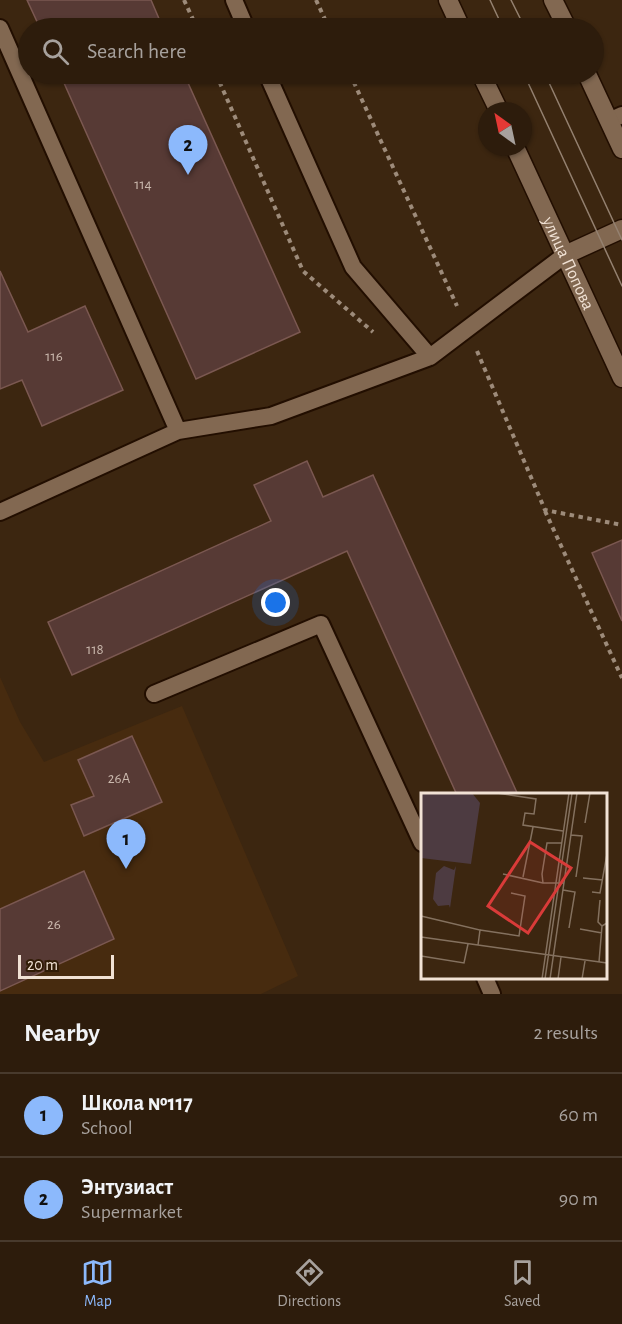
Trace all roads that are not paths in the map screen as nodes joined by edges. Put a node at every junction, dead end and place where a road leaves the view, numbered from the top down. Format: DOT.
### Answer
graph roads {
  1 [pos="234,0"];
  2 [pos="447,0"];
  3 [pos="553,0"];
  4 [pos="242,18"];
  5 [pos="456,18"];
  6 [pos="562,18"];
  7 [pos="0,28"];
  8 [pos="18,69"];
  9 [pos="25,84"];
  10 [pos="271,84"];
  11 [pos="487,84"];
  12 [pos="594,84"];
  13 [pos="495,102"];
  14 [pos="616,118"];
  15 [pos="622,149"];
  16 [pos="519,156"];
  17 [pos="622,229"];
  18 [pos="565,255"];
  19 [pos="430,357"];
  20 [pos="622,378"];
  21 [pos="178,430"];
  22 [pos="0,512"];
  23 [pos="154,694"];
  24 [pos="421,839"];
  25 [pos="485,979"];
  26 [pos="492,994"];
  1 -- 4 [label="lane"];
  2 -- 5 [label="main road"];
  3 -- 6 [label="main road"];
  7 -- 8 [label="lane"];
  9 -- 21 [label="lane"];
  10 -- 19 [label="lane"];
  11 -- 13 [label="main road"];
  12 -- 14 [label="main road"];
  14 -- 15 [label="main road"];
  16 -- 18 [label="main road, улица Попова"];
  17 -- 18 [label="main road"];
  18 -- 19 [label="lane"];
  18 -- 20 [label="main road, улица Попова"];
  19 -- 21 [label="lane"];
  21 -- 22 [label="lane"];
  23 -- 24 [label="lane"];
  25 -- 26 [label="lane"];
}
